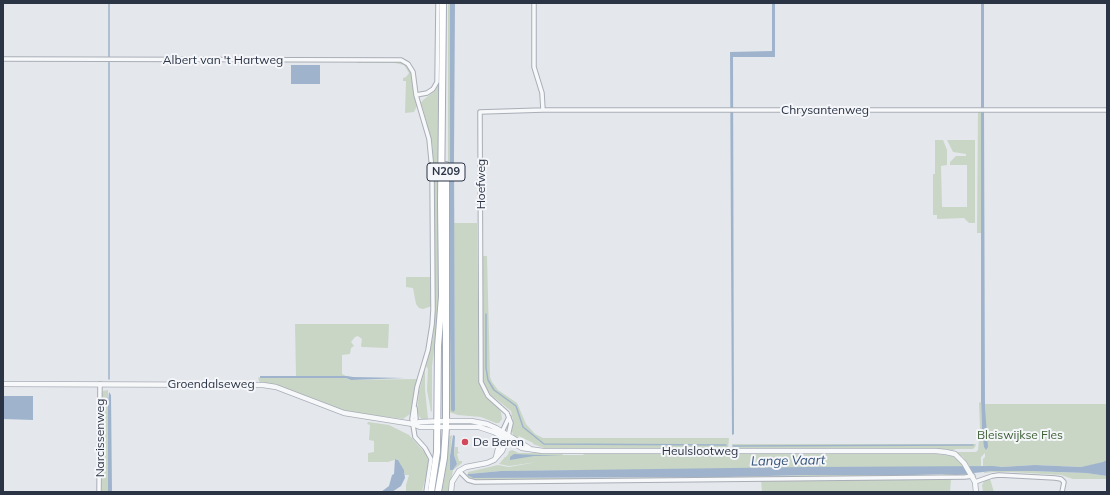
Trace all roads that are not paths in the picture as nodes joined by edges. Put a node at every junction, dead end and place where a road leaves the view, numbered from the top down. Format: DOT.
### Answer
graph roads {
  1 [pos="438,3"];
  2 [pos="443,3"];
  3 [pos="447,3"];
  4 [pos="534,3"];
  5 [pos="3,59"];
  6 [pos="416,95"];
  7 [pos="543,110"];
  8 [pos="1107,110"];
  9 [pos="3,384"];
  10 [pos="100,384"];
  11 [pos="509,417"];
  12 [pos="413,424"];
  13 [pos="437,424"];
  14 [pos="446,424"];
  15 [pos="502,434"];
  16 [pos="507,438"];
  17 [pos="496,457"];
  18 [pos="459,471"];
  19 [pos="973,476"];
  20 [pos="975,482"];
  21 [pos="100,492"];
  22 [pos="426,492"];
  23 [pos="431,492"];
  24 [pos="438,492"];
  25 [pos="451,492"];
  26 [pos="976,492"];
  27 [pos="1062,492"];
  1 -- 6 [label="street"];
  2 -- 13 [label="main road, N209"];
  3 -- 14 [label="main road, N209"];
  4 -- 7 [label="street"];
  5 -- 6 [label="street, Albert van 't Hartweg"];
  6 -- 12 [label="street"];
  7 -- 8 [label="street, Chrysantenweg"];
  7 -- 11 [label="street, Hoefweg"];
  9 -- 10 [label="street, Groendalseweg"];
  10 -- 12 [label="street, Groendalseweg"];
  10 -- 21 [label="street, Narcissenweg"];
  11 -- 15 [label="street"];
  11 -- 16 [label="street"];
  12 -- 13 [label="street, Groendalseweg"];
  12 -- 22 [label="street"];
  13 -- 14 [label="street, Groendalseweg"];
  13 -- 23 [label="main road, N209"];
  14 -- 15 [label="street, Heulslootweg"];
  14 -- 24 [label="main road, N209"];
  15 -- 16 [label="street, Heulslootweg"];
  15 -- 17 [label="street"];
  16 -- 17 [label="street"];
  16 -- 19 [label="street, Heulslootweg"];
  17 -- 18 [label="street"];
  18 -- 19 [label="street"];
  18 -- 25 [label="street"];
  19 -- 20 [label="street, Heulslootweg"];
  20 -- 26 [label="street, Heulslootweg"];
  20 -- 27 [label="street"];
}
